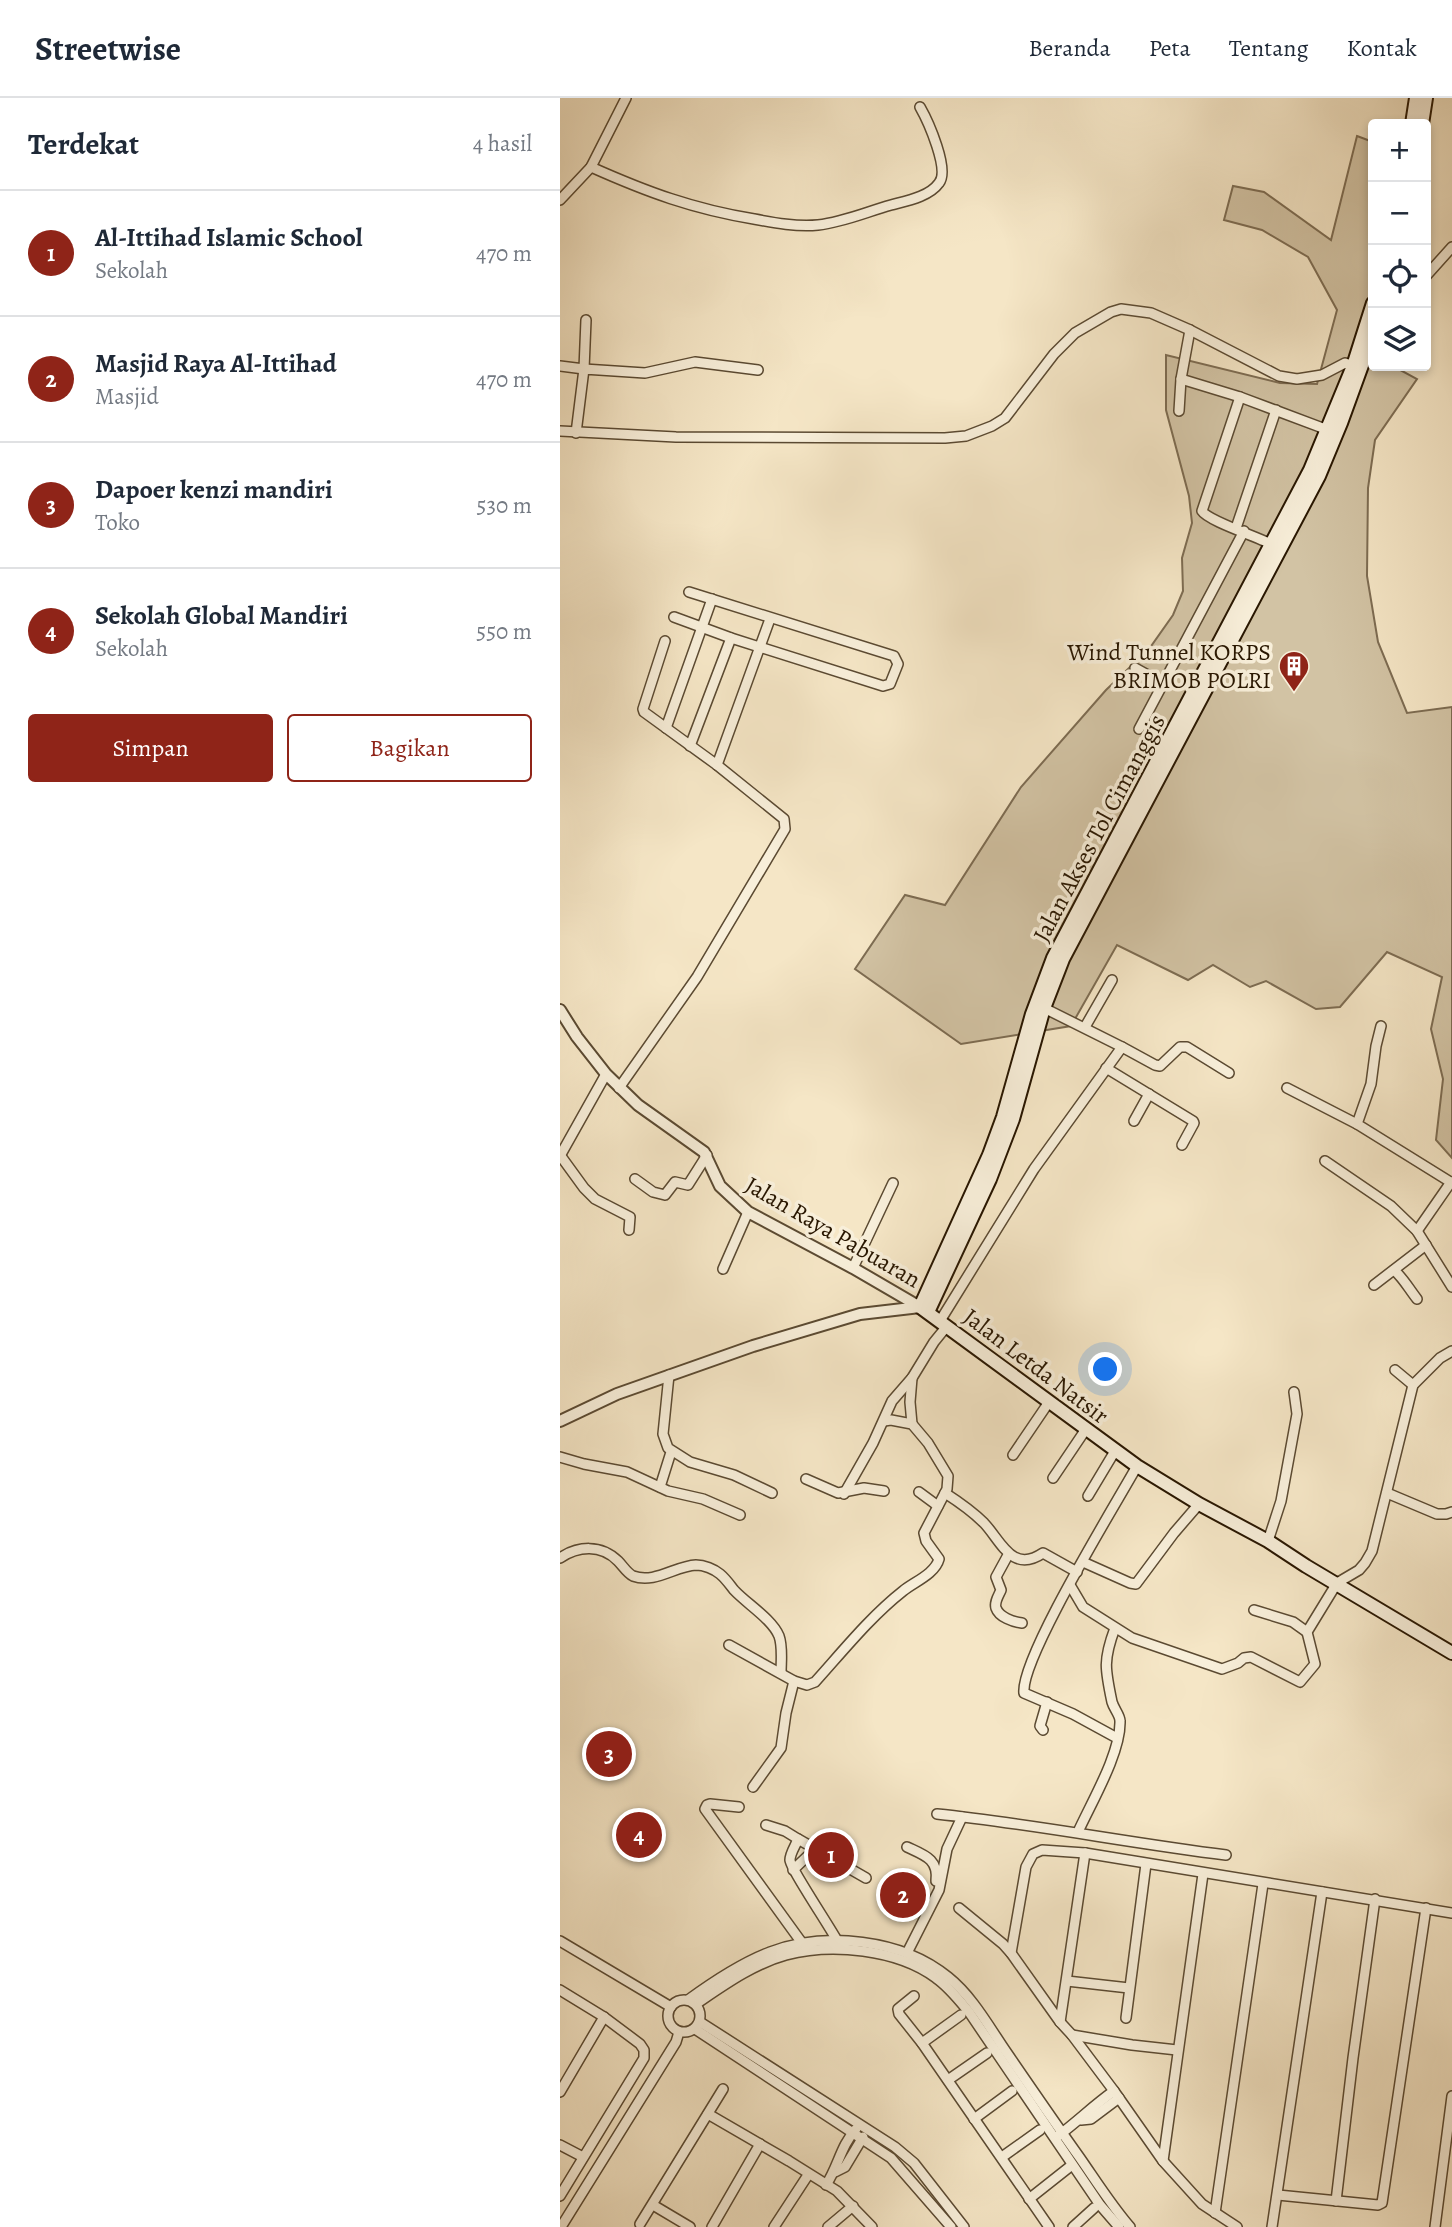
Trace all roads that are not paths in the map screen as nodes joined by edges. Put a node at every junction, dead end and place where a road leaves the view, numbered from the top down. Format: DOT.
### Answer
graph roads {
  1 [pos="626,98"];
  2 [pos="1416,98"];
  3 [pos="1426,98"];
  4 [pos="920,107"];
  5 [pos="1413,119"];
  6 [pos="1423,119"];
  7 [pos="591,167"];
  8 [pos="560,200"];
  9 [pos="1452,247"];
  10 [pos="1431,270"];
  11 [pos="586,320"];
  12 [pos="1368,328"];
  13 [pos="1190,330"];
  14 [pos="1368,346"];
  15 [pos="560,366"];
  16 [pos="1358,367"];
  17 [pos="584,369"];
  18 [pos="758,370"];
  19 [pos="1181,379"];
  20 [pos="1240,397"];
  21 [pos="1276,410"];
  22 [pos="1179,411"];
  23 [pos="1328,430"];
  24 [pos="560,431"];
  25 [pos="576,433"];
  26 [pos="1240,530"];
  27 [pos="1276,547"];
  28 [pos="689,592"];
  29 [pos="712,599"];
  30 [pos="674,617"];
  31 [pos="770,619"];
  32 [pos="702,627"];
  33 [pos="731,638"];
  34 [pos="665,640"];
  35 [pos="761,647"];
  36 [pos="1135,668"];
  37 [pos="1164,684"];
  38 [pos="666,728"];
  39 [pos="1139,729"];
  40 [pos="690,746"];
  41 [pos="717,765"];
  42 [pos="1112,980"];
  43 [pos="1044,1008"];
  44 [pos="560,1010"];
  45 [pos="1381,1026"];
  46 [pos="1085,1027"];
  47 [pos="1122,1047"];
  48 [pos="1106,1068"];
  49 [pos="1229,1073"];
  50 [pos="606,1074"];
  51 [pos="619,1088"];
  52 [pos="1287,1088"];
  53 [pos="1149,1094"];
  54 [pos="1134,1121"];
  55 [pos="1357,1124"];
  56 [pos="1182,1145"];
  57 [pos="706,1155"];
  58 [pos="560,1156"];
  59 [pos="1325,1161"];
  60 [pos="635,1178"];
  61 [pos="1451,1182"];
  62 [pos="893,1184"];
  63 [pos="748,1212"];
  64 [pos="629,1230"];
  65 [pos="1417,1231"];
  66 [pos="1426,1245"];
  67 [pos="853,1268"];
  68 [pos="723,1269"];
  69 [pos="1394,1270"];
  70 [pos="1374,1285"];
  71 [pos="1452,1287"];
  72 [pos="1417,1300"];
  73 [pos="924,1310"];
  74 [pos="944,1324"];
  75 [pos="1452,1351"];
  76 [pos="1395,1370"];
  77 [pos="669,1375"];
  78 [pos="912,1378"];
  79 [pos="1413,1385"];
  80 [pos="1294,1392"];
  81 [pos="1049,1402"];
  82 [pos="560,1421"];
  83 [pos="884,1421"];
  84 [pos="912,1424"];
  85 [pos="1086,1429"];
  86 [pos="1115,1451"];
  87 [pos="671,1452"];
  88 [pos="1013,1455"];
  89 [pos="560,1457"];
  90 [pos="1137,1466"];
  91 [pos="1054,1478"];
  92 [pos="806,1479"];
  93 [pos="660,1487"];
  94 [pos="884,1491"];
  95 [pos="919,1492"];
  96 [pos="772,1493"];
  97 [pos="945,1493"];
  98 [pos="1387,1493"];
  99 [pos="844,1494"];
  100 [pos="1088,1496"];
  101 [pos="1199,1504"];
  102 [pos="938,1506"];
  103 [pos="1452,1512"];
  104 [pos="740,1515"];
  105 [pos="1268,1541"];
  106 [pos="1008,1555"];
  107 [pos="560,1558"];
  108 [pos="1083,1562"];
  109 [pos="1077,1572"];
  110 [pos="1337,1583"];
  111 [pos="1070,1585"];
  112 [pos="1254,1610"];
  113 [pos="1022,1623"];
  114 [pos="1115,1628"];
  115 [pos="1307,1632"];
  116 [pos="729,1645"];
  117 [pos="1452,1653"];
  118 [pos="781,1673"];
  119 [pos="794,1681"];
  120 [pos="1047,1702"];
  121 [pos="1043,1730"];
  122 [pos="1117,1738"];
  123 [pos="753,1787"];
  124 [pos="739,1807"];
  125 [pos="937,1814"];
  126 [pos="962,1817"];
  127 [pos="766,1825"];
  128 [pos="1077,1832"];
  129 [pos="798,1839"];
  130 [pos="906,1847"];
  131 [pos="816,1848"];
  132 [pos="1085,1853"];
  133 [pos="1226,1855"];
  134 [pos="1146,1864"];
  135 [pos="793,1870"];
  136 [pos="1202,1874"];
  137 [pos="866,1878"];
  138 [pos="1263,1884"];
  139 [pos="1322,1892"];
  140 [pos="1375,1899"];
  141 [pos="959,1908"];
  142 [pos="1426,1908"];
  143 [pos="1452,1913"];
  144 [pos="560,1941"];
  145 [pos="802,1943"];
  146 [pos="839,1945"];
  147 [pos="904,1952"];
  148 [pos="1011,1952"];
  149 [pos="1068,1981"];
  150 [pos="1129,1988"];
  151 [pos="560,1990"];
  152 [pos="914,1996"];
  153 [pos="692,2002"];
  154 [pos="671,2007"];
  155 [pos="961,2015"];
  156 [pos="604,2017"];
  157 [pos="1126,2018"];
  158 [pos="1060,2022"];
  159 [pos="698,2025"];
  160 [pos="679,2032"];
  161 [pos="1072,2035"];
  162 [pos="922,2043"];
  163 [pos="1177,2050"];
  164 [pos="988,2053"];
  165 [pos="948,2080"];
  166 [pos="723,2089"];
  167 [pos="1012,2091"];
  168 [pos="560,2092"];
  169 [pos="1116,2095"];
  170 [pos="1452,2095"];
  171 [pos="708,2114"];
  172 [pos="974,2119"];
  173 [pos="863,2127"];
  174 [pos="1040,2130"];
  175 [pos="852,2133"];
  176 [pos="1058,2136"];
  177 [pos="861,2139"];
  178 [pos="760,2144"];
  179 [pos="560,2145"];
  180 [pos="583,2157"];
  181 [pos="1002,2157"];
  182 [pos="1163,2161"];
  183 [pos="1072,2165"];
  184 [pos="835,2172"];
  185 [pos="808,2175"];
  186 [pos="826,2185"];
  187 [pos="1278,2195"];
  188 [pos="560,2196"];
  189 [pos="1029,2199"];
  190 [pos="1336,2201"];
  191 [pos="653,2205"];
  192 [pos="853,2206"];
  193 [pos="1094,2208"];
  194 [pos="1215,2213"];
  195 [pos="564,2224"];
  196 [pos="640,2224"];
  197 [pos="690,2227"];
  198 [pos="712,2227"];
  199 [pos="774,2227"];
  200 [pos="828,2227"];
  201 [pos="872,2227"];
  202 [pos="951,2227"];
  203 [pos="964,2227"];
  204 [pos="1049,2227"];
  205 [pos="1073,2227"];
  206 [pos="1119,2227"];
  207 [pos="1130,2227"];
  208 [pos="1237,2227"];
  209 [pos="1272,2227"];
  210 [pos="1435,2227"];
  1 -- 7 [label="street"];
  2 -- 5 [label="main road"];
  3 -- 6 [label="main road"];
  4 -- 7 [label="street"];
  7 -- 8 [label="street"];
  9 -- 10 [label="street"];
  11 -- 17 [label="street"];
  12 -- 16 [label="main road, Jalan Akses Tol Cimanggis"];
  13 -- 16 [label="street"];
  13 -- 19 [label="street"];
  13 -- 25 [label="street"];
  14 -- 16 [label="main road"];
  15 -- 17 [label="street"];
  16 -- 23 [label="main road, Jalan Akses Tol Cimanggis"];
  16 -- 27 [label="main road"];
  17 -- 18 [label="street"];
  17 -- 25 [label="street"];
  19 -- 20 [label="street"];
  19 -- 22 [label="street"];
  20 -- 21 [label="street"];
  20 -- 26 [label="street"];
  21 -- 23 [label="street"];
  21 -- 26 [label="street"];
  23 -- 27 [label="main road, Jalan Akses Tol Cimanggis"];
  24 -- 25 [label="street"];
  26 -- 27 [label="street"];
  26 -- 37 [label="street"];
  27 -- 43 [label="main road"];
  27 -- 73 [label="main road, Jalan Akses Tol Cimanggis"];
  28 -- 29 [label="street"];
  29 -- 31 [label="street"];
  29 -- 32 [label="street"];
  30 -- 32 [label="street"];
  31 -- 35 [label="street"];
  31 -- 35 [label="street"];
  32 -- 33 [label="street"];
  32 -- 38 [label="street"];
  33 -- 35 [label="street"];
  33 -- 40 [label="street"];
  34 -- 38 [label="street"];
  35 -- 41 [label="street"];
  36 -- 37 [label="street"];
  37 -- 39 [label="street"];
  38 -- 40 [label="street"];
  40 -- 41 [label="street"];
  41 -- 51 [label="street"];
  42 -- 46 [label="street"];
  43 -- 46 [label="street"];
  43 -- 73 [label="main road"];
  44 -- 50 [label="street, Jalan Raya Pabuaran"];
  45 -- 55 [label="street"];
  46 -- 47 [label="street"];
  47 -- 48 [label="street"];
  47 -- 49 [label="street"];
  48 -- 53 [label="street"];
  48 -- 74 [label="street"];
  50 -- 51 [label="street, Jalan Raya Pabuaran"];
  50 -- 58 [label="street"];
  51 -- 57 [label="street, Jalan Raya Pabuaran"];
  52 -- 55 [label="street"];
  53 -- 54 [label="street"];
  53 -- 56 [label="street"];
  55 -- 61 [label="street"];
  57 -- 60 [label="street"];
  57 -- 63 [label="street, Jalan Raya Pabuaran"];
  58 -- 64 [label="street"];
  59 -- 65 [label="street"];
  61 -- 65 [label="street"];
  62 -- 67 [label="street"];
  63 -- 67 [label="street, Jalan Raya Pabuaran"];
  63 -- 68 [label="street"];
  65 -- 66 [label="street"];
  66 -- 69 [label="street"];
  66 -- 71 [label="street"];
  67 -- 73 [label="street, Jalan Raya Pabuaran"];
  69 -- 70 [label="street"];
  69 -- 72 [label="street"];
  73 -- 74 [label="main road, Jalan Letda Natsir"];
  73 -- 77 [label="street"];
  74 -- 78 [label="street"];
  74 -- 81 [label="main road, Jalan Letda Natsir"];
  75 -- 79 [label="street"];
  76 -- 79 [label="street"];
  77 -- 82 [label="street"];
  77 -- 87 [label="street"];
  78 -- 83 [label="street"];
  78 -- 84 [label="street"];
  79 -- 98 [label="street"];
  80 -- 105 [label="street"];
  81 -- 85 [label="main road, Jalan Letda Natsir"];
  81 -- 88 [label="street"];
  83 -- 84 [label="street"];
  83 -- 99 [label="street"];
  84 -- 97 [label="street"];
  85 -- 86 [label="main road, Jalan Letda Natsir"];
  85 -- 91 [label="street"];
  86 -- 90 [label="main road, Jalan Letda Natsir"];
  86 -- 100 [label="street"];
  87 -- 93 [label="street"];
  87 -- 96 [label="street"];
  89 -- 93 [label="street"];
  90 -- 101 [label="main road, Jalan Letda Natsir"];
  90 -- 108 [label="street"];
  92 -- 99 [label="street"];
  93 -- 104 [label="street"];
  94 -- 99 [label="street"];
  95 -- 102 [label="street"];
  97 -- 102 [label="street"];
  97 -- 106 [label="street"];
  98 -- 103 [label="street"];
  98 -- 110 [label="street"];
  101 -- 105 [label="main road, Jalan Letda Natsir"];
  101 -- 108 [label="street"];
  102 -- 119 [label="street"];
  105 -- 110 [label="main road, Jalan Letda Natsir"];
  106 -- 109 [label="street"];
  106 -- 113 [label="street"];
  107 -- 118 [label="street"];
  108 -- 109 [label="street"];
  109 -- 111 [label="street"];
  110 -- 115 [label="street"];
  110 -- 117 [label="main road, Jalan Letda Natsir"];
  111 -- 114 [label="street"];
  111 -- 120 [label="street"];
  112 -- 115 [label="street"];
  114 -- 115 [label="street"];
  114 -- 122 [label="street"];
  116 -- 118 [label="street"];
  118 -- 119 [label="street"];
  119 -- 123 [label="street"];
  120 -- 121 [label="street"];
  120 -- 122 [label="street"];
  122 -- 128 [label="street"];
  124 -- 145 [label="street"];
  125 -- 126 [label="street"];
  126 -- 128 [label="street"];
  126 -- 147 [label="street"];
  127 -- 129 [label="street"];
  128 -- 133 [label="street"];
  129 -- 131 [label="street"];
  129 -- 135 [label="street"];
  130 -- 147 [label="street"];
  131 -- 135 [label="street"];
  131 -- 137 [label="street"];
  132 -- 134 [label="street"];
  132 -- 148 [label="street"];
  132 -- 149 [label="street"];
  134 -- 136 [label="street"];
  134 -- 150 [label="street"];
  135 -- 146 [label="street"];
  136 -- 138 [label="street"];
  136 -- 163 [label="street"];
  138 -- 139 [label="street"];
  138 -- 194 [label="street"];
  139 -- 140 [label="street"];
  139 -- 187 [label="street"];
  140 -- 142 [label="street"];
  140 -- 190 [label="street"];
  141 -- 148 [label="street"];
  142 -- 143 [label="street"];
  142 -- 190 [label="street"];
  144 -- 154 [label="street"];
  145 -- 146 [label="street"];
  145 -- 153 [label="street"];
  146 -- 147 [label="street"];
  146 -- 153 [label="street"];
  146 -- 176 [label="street"];
  147 -- 176 [label="street"];
  148 -- 158 [label="street"];
  149 -- 150 [label="street"];
  149 -- 158 [label="street"];
  150 -- 157 [label="street"];
  151 -- 156 [label="street"];
  152 -- 162 [label="street"];
  153 -- 154 [label="street"];
  153 -- 159 [label="street"];
  154 -- 160 [label="street"];
  155 -- 162 [label="street"];
  156 -- 168 [label="street"];
  156 -- 180 [label="street"];
  158 -- 161 [label="street"];
  159 -- 160 [label="street"];
  159 -- 173 [label="street"];
  159 -- 175 [label="street"];
  160 -- 195 [label="street"];
  161 -- 163 [label="street"];
  161 -- 169 [label="street"];
  162 -- 165 [label="street"];
  163 -- 182 [label="street"];
  164 -- 165 [label="street"];
  165 -- 172 [label="street"];
  166 -- 171 [label="street"];
  167 -- 172 [label="street"];
  169 -- 176 [label="street"];
  169 -- 182 [label="street"];
  170 -- 210 [label="street"];
  171 -- 178 [label="street"];
  171 -- 191 [label="street"];
  172 -- 181 [label="street"];
  173 -- 175 [label="street"];
  173 -- 177 [label="street"];
  173 -- 203 [label="street"];
  174 -- 181 [label="street"];
  175 -- 177 [label="street"];
  175 -- 184 [label="street"];
  176 -- 183 [label="street"];
  176 -- 207 [label="street"];
  177 -- 184 [label="street"];
  177 -- 202 [label="street"];
  178 -- 185 [label="street"];
  178 -- 198 [label="street"];
  179 -- 180 [label="street"];
  180 -- 188 [label="street"];
  181 -- 189 [label="street"];
  182 -- 194 [label="street"];
  183 -- 189 [label="street"];
  183 -- 206 [label="street"];
  184 -- 186 [label="street"];
  185 -- 186 [label="street"];
  185 -- 199 [label="street"];
  186 -- 192 [label="street"];
  187 -- 190 [label="street"];
  187 -- 209 [label="street"];
  189 -- 204 [label="street"];
  191 -- 196 [label="street"];
  191 -- 197 [label="street"];
  192 -- 200 [label="street"];
  192 -- 201 [label="street"];
  193 -- 205 [label="street"];
  194 -- 208 [label="street"];
}
